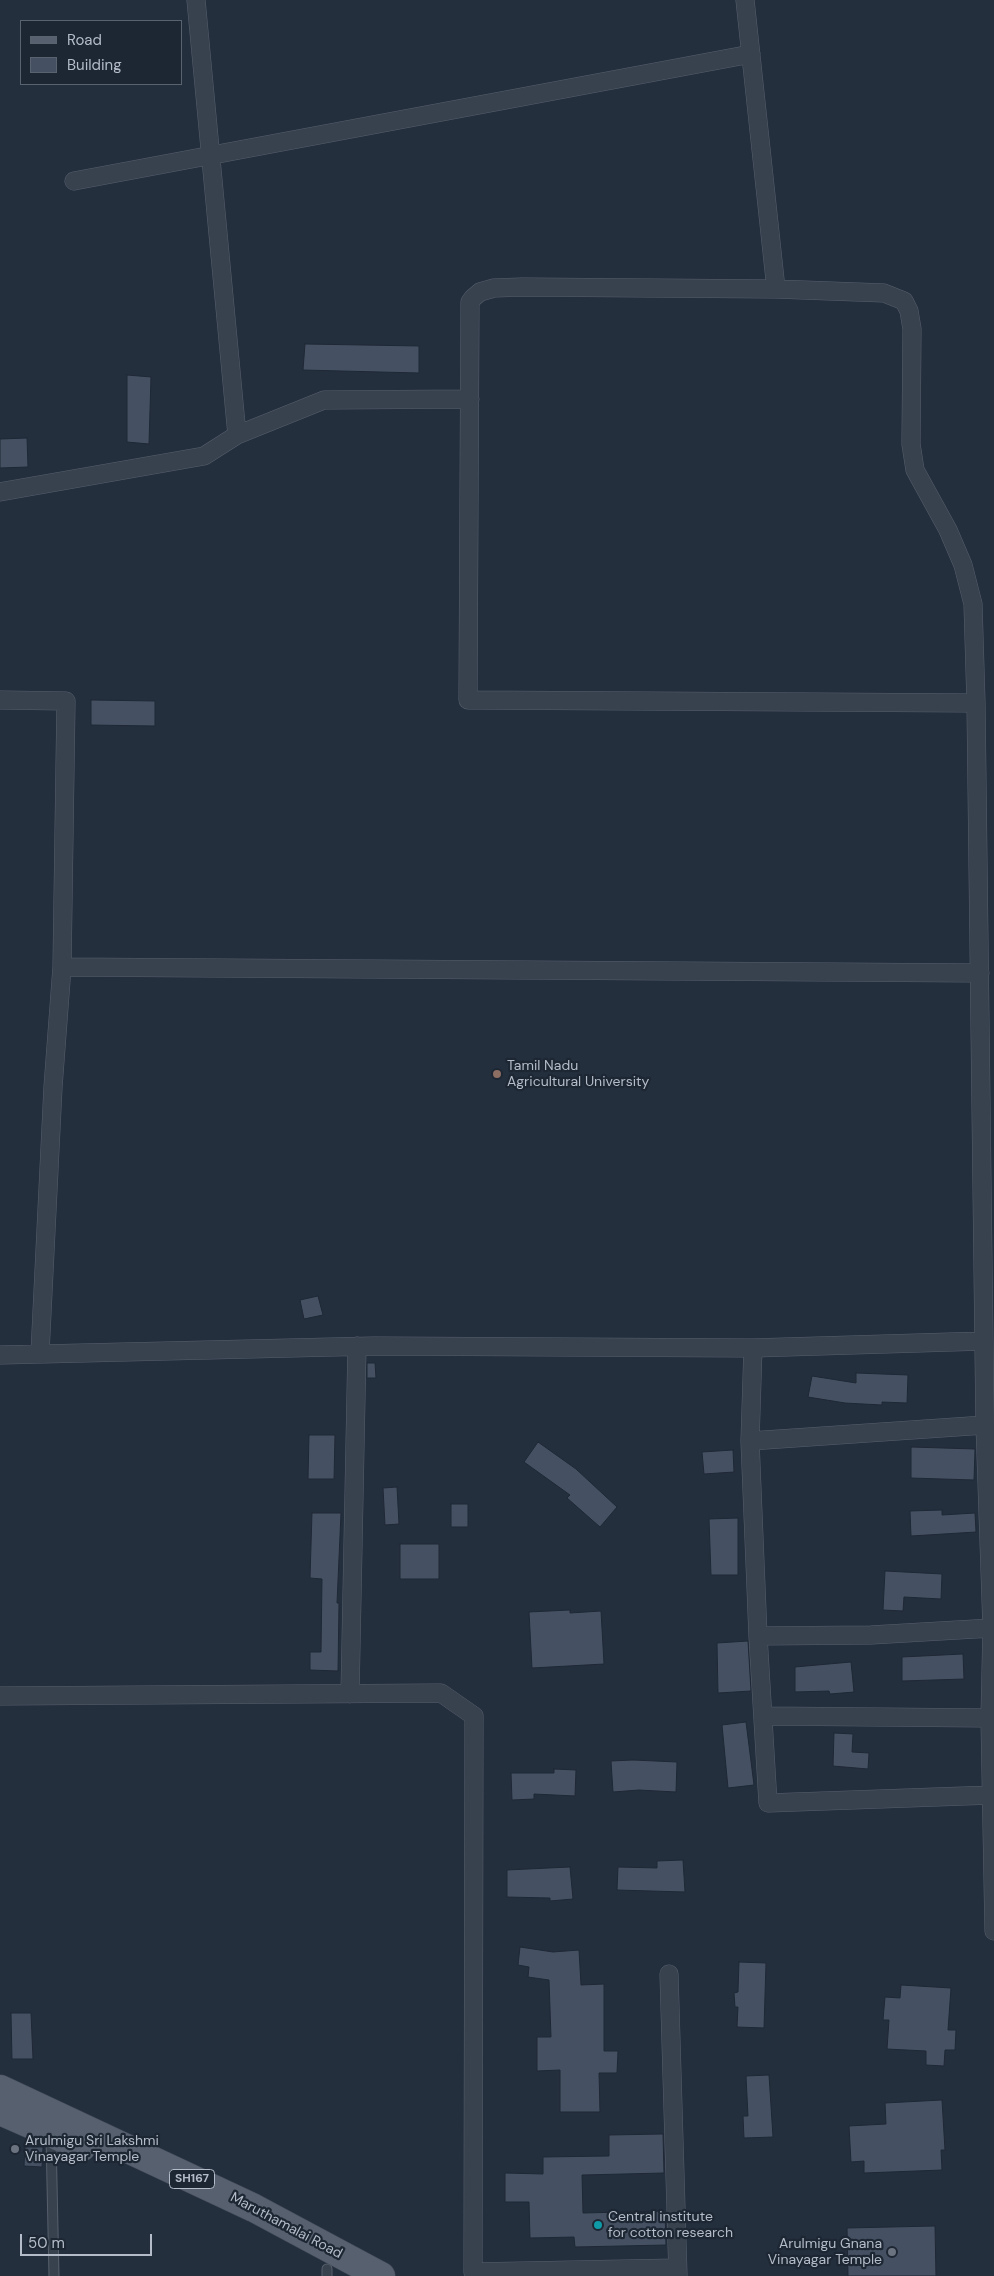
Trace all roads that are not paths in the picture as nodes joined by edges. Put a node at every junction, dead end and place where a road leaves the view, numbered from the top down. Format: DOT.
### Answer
graph roads {
  1 [pos="196,0"];
  2 [pos="745,0"];
  3 [pos="751,54"];
  4 [pos="210,156"];
  5 [pos="74,181"];
  6 [pos="776,289"];
  7 [pos="470,399"];
  8 [pos="238,435"];
  9 [pos="0,492"];
  10 [pos="0,700"];
  11 [pos="976,703"];
  12 [pos="62,967"];
  13 [pos="980,973"];
  14 [pos="984,1341"];
  15 [pos="357,1346"];
  16 [pos="752,1348"];
  17 [pos="40,1353"];
  18 [pos="0,1355"];
  19 [pos="985,1425"];
  20 [pos="750,1441"];
  21 [pos="992,1628"];
  22 [pos="758,1636"];
  23 [pos="350,1694"];
  24 [pos="0,1696"];
  25 [pos="763,1716"];
  26 [pos="990,1718"];
  27 [pos="992,1795"];
  28 [pos="994,1930"];
  29 [pos="669,1974"];
  30 [pos="0,2089"];
  31 [pos="0,2111"];
  32 [pos="50,2134"];
  33 [pos="677,2272"];
  34 [pos="332,2274"];
  35 [pos="54,2276"];
  36 [pos="381,2276"];
  1 -- 4 [label="street"];
  2 -- 3 [label="street"];
  3 -- 4 [label="street"];
  3 -- 6 [label="street"];
  4 -- 5 [label="street"];
  4 -- 8 [label="street"];
  6 -- 7 [label="street"];
  6 -- 11 [label="street"];
  7 -- 8 [label="street"];
  7 -- 11 [label="street"];
  8 -- 9 [label="street"];
  10 -- 12 [label="street"];
  11 -- 13 [label="street"];
  12 -- 13 [label="street"];
  12 -- 17 [label="street"];
  13 -- 14 [label="street"];
  14 -- 16 [label="street"];
  14 -- 19 [label="street"];
  15 -- 16 [label="street"];
  15 -- 17 [label="street"];
  15 -- 23 [label="street"];
  16 -- 20 [label="street"];
  17 -- 18 [label="street"];
  19 -- 20 [label="street"];
  19 -- 21 [label="street"];
  20 -- 22 [label="street"];
  21 -- 22 [label="street"];
  21 -- 26 [label="street"];
  22 -- 25 [label="street"];
  23 -- 24 [label="street"];
  23 -- 33 [label="street"];
  25 -- 26 [label="street"];
  25 -- 27 [label="street"];
  26 -- 27 [label="street"];
  27 -- 28 [label="street"];
  29 -- 33 [label="street"];
  30 -- 36 [label="main road, Maruthamalai Road / SH167"];
  31 -- 32 [label="main road, Maruthamalai Road / SH167"];
  32 -- 34 [label="main road, Maruthamalai Road / SH167"];
  32 -- 35 [label="lane"];
}
